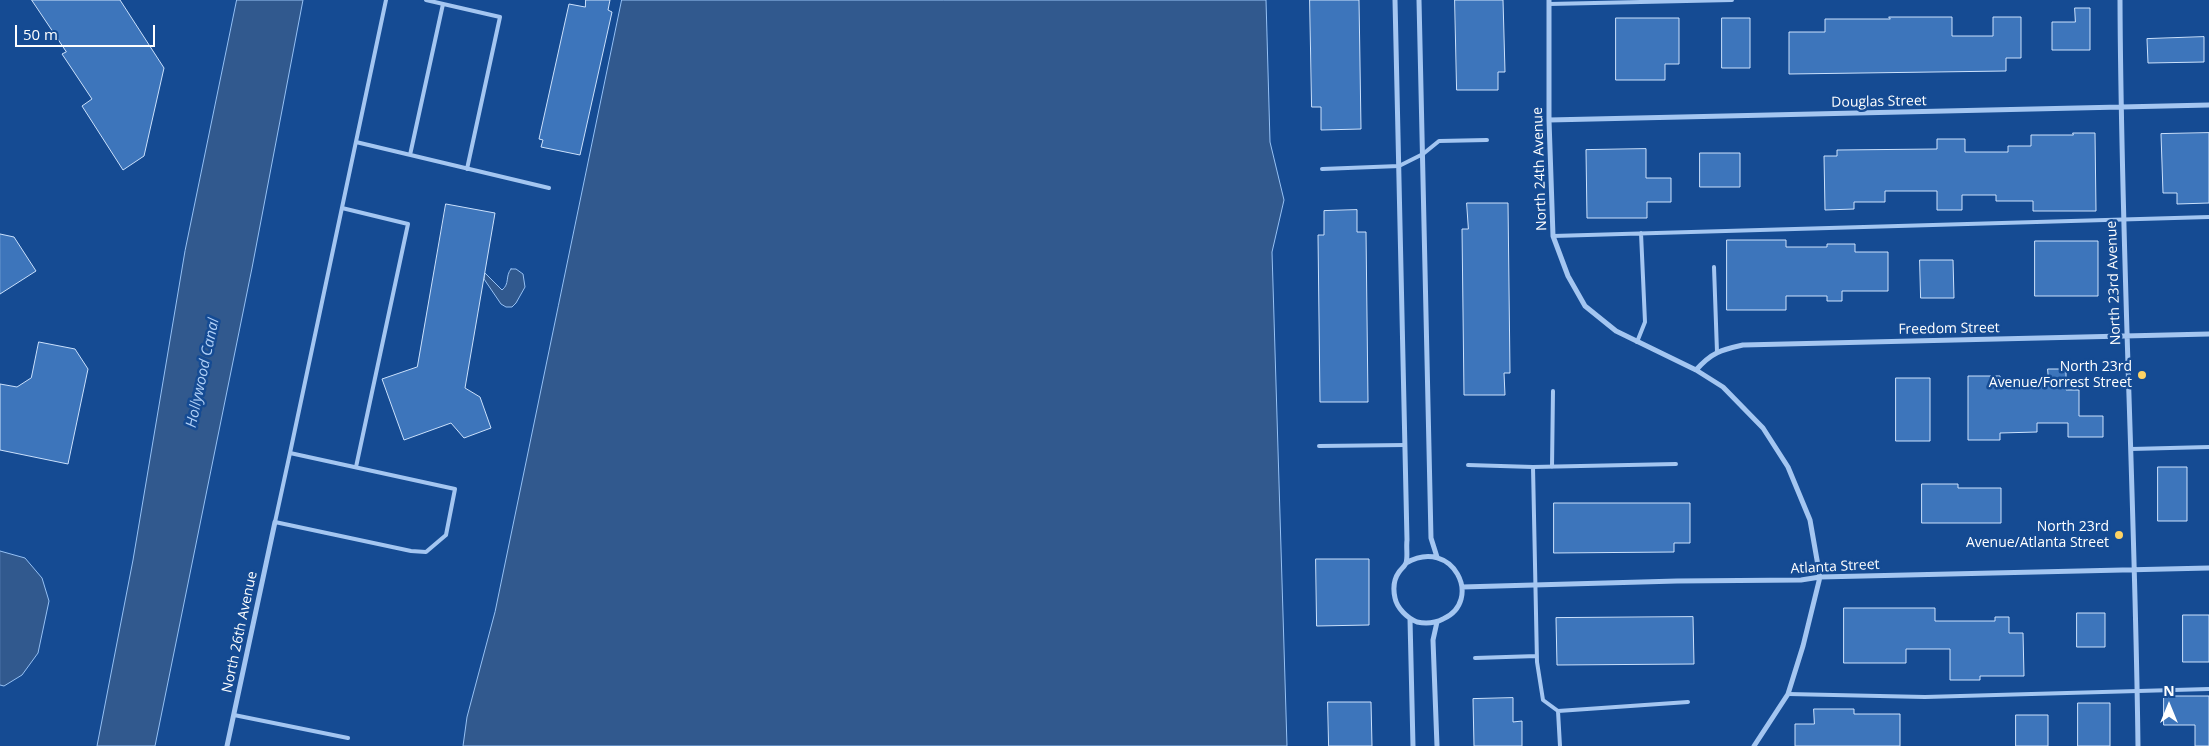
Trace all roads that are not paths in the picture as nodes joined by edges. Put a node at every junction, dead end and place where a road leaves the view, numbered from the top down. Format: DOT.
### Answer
graph roads {
  1 [pos="386,0"];
  2 [pos="426,0"];
  3 [pos="1395,0"];
  4 [pos="1419,0"];
  5 [pos="1732,0"];
  6 [pos="2120,0"];
  7 [pos="1549,2"];
  8 [pos="442,4"];
  9 [pos="2209,105"];
  10 [pos="2120,108"];
  11 [pos="1549,120"];
  12 [pos="1487,140"];
  13 [pos="356,142"];
  14 [pos="1423,154"];
  15 [pos="410,155"];
  16 [pos="1399,166"];
  17 [pos="467,169"];
  18 [pos="1322,169"];
  19 [pos="549,188"];
  20 [pos="342,208"];
  21 [pos="2209,217"];
  22 [pos="2123,219"];
  23 [pos="1641,233"];
  24 [pos="1553,236"];
  25 [pos="1714,266"];
  26 [pos="2209,334"];
  27 [pos="2126,336"];
  28 [pos="1637,342"];
  29 [pos="1717,352"];
  30 [pos="1696,370"];
  31 [pos="1552,391"];
  32 [pos="1405,444"];
  33 [pos="1319,446"];
  34 [pos="2209,447"];
  35 [pos="2131,449"];
  36 [pos="290,453"];
  37 [pos="1676,464"];
  38 [pos="1468,465"];
  39 [pos="356,467"];
  40 [pos="1552,467"];
  41 [pos="1533,468"];
  42 [pos="275,522"];
  43 [pos="1437,557"];
  44 [pos="1406,563"];
  45 [pos="2209,568"];
  46 [pos="2135,571"];
  47 [pos="1820,577"];
  48 [pos="1535,585"];
  49 [pos="1462,588"];
  50 [pos="1410,619"];
  51 [pos="1437,622"];
  52 [pos="1537,656"];
  53 [pos="1475,658"];
  54 [pos="2209,689"];
  55 [pos="2137,691"];
  56 [pos="1788,694"];
  57 [pos="1688,702"];
  58 [pos="1558,711"];
  59 [pos="234,716"];
  60 [pos="348,738"];
  61 [pos="227,746"];
  62 [pos="1413,746"];
  63 [pos="1437,746"];
  64 [pos="1560,746"];
  65 [pos="1754,746"];
  66 [pos="2138,746"];
  1 -- 13 [label="lane"];
  2 -- 8 [label="lane"];
  3 -- 16 [label="street"];
  4 -- 14 [label="street"];
  5 -- 7 [label="lane"];
  6 -- 10 [label="street, North 23rd Avenue"];
  7 -- 11 [label="street, North 24th Avenue"];
  8 -- 15 [label="lane"];
  8 -- 17 [label="lane"];
  9 -- 10 [label="street, Douglas Street"];
  10 -- 11 [label="street, Douglas Street"];
  10 -- 22 [label="street, North 23rd Avenue"];
  11 -- 24 [label="street, North 24th Avenue"];
  12 -- 14 [label="lane"];
  13 -- 15 [label="lane"];
  13 -- 20 [label="lane"];
  14 -- 16 [label="lane"];
  14 -- 43 [label="street"];
  15 -- 17 [label="lane"];
  16 -- 18 [label="lane"];
  16 -- 32 [label="street"];
  17 -- 19 [label="lane"];
  20 -- 36 [label="lane"];
  20 -- 39 [label="lane"];
  21 -- 22 [label="lane"];
  22 -- 23 [label="lane"];
  22 -- 27 [label="street, North 23rd Avenue"];
  23 -- 24 [label="lane"];
  23 -- 28 [label="lane"];
  24 -- 28 [label="street, North 24th Avenue"];
  25 -- 29 [label="lane"];
  26 -- 27 [label="street, Freedom Street"];
  27 -- 29 [label="street, Freedom Street"];
  27 -- 35 [label="street, North 23rd Avenue"];
  28 -- 30 [label="street, North 24th Avenue"];
  29 -- 30 [label="street, Freedom Street"];
  30 -- 47 [label="street, North 24th Avenue"];
  31 -- 40 [label="lane"];
  32 -- 33 [label="lane"];
  32 -- 44 [label="street"];
  34 -- 35 [label="lane"];
  35 -- 46 [label="street, North 23rd Avenue"];
  36 -- 39 [label="lane"];
  36 -- 42 [label="lane"];
  37 -- 40 [label="lane"];
  38 -- 41 [label="lane"];
  39 -- 42 [label="lane"];
  40 -- 41 [label="lane"];
  41 -- 48 [label="lane"];
  42 -- 59 [label="street, North 26th Avenue"];
  43 -- 44 [label="street"];
  43 -- 49 [label="street"];
  44 -- 50 [label="street"];
  45 -- 46 [label="street, Atlanta Street"];
  46 -- 47 [label="street, Atlanta Street"];
  46 -- 55 [label="street, North 23rd Avenue"];
  47 -- 48 [label="street, Atlanta Street"];
  47 -- 56 [label="street, North 24th Avenue"];
  48 -- 49 [label="street, Atlanta Street"];
  48 -- 52 [label="lane"];
  49 -- 51 [label="street"];
  50 -- 51 [label="street"];
  50 -- 62 [label="street"];
  51 -- 63 [label="street"];
  52 -- 53 [label="lane"];
  52 -- 58 [label="lane"];
  54 -- 55 [label="lane"];
  55 -- 56 [label="lane"];
  55 -- 66 [label="street, North 23rd Avenue"];
  56 -- 65 [label="street, North 24th Avenue"];
  57 -- 58 [label="lane"];
  58 -- 64 [label="lane"];
  59 -- 60 [label="lane"];
  59 -- 61 [label="street, North 26th Avenue"];
}
